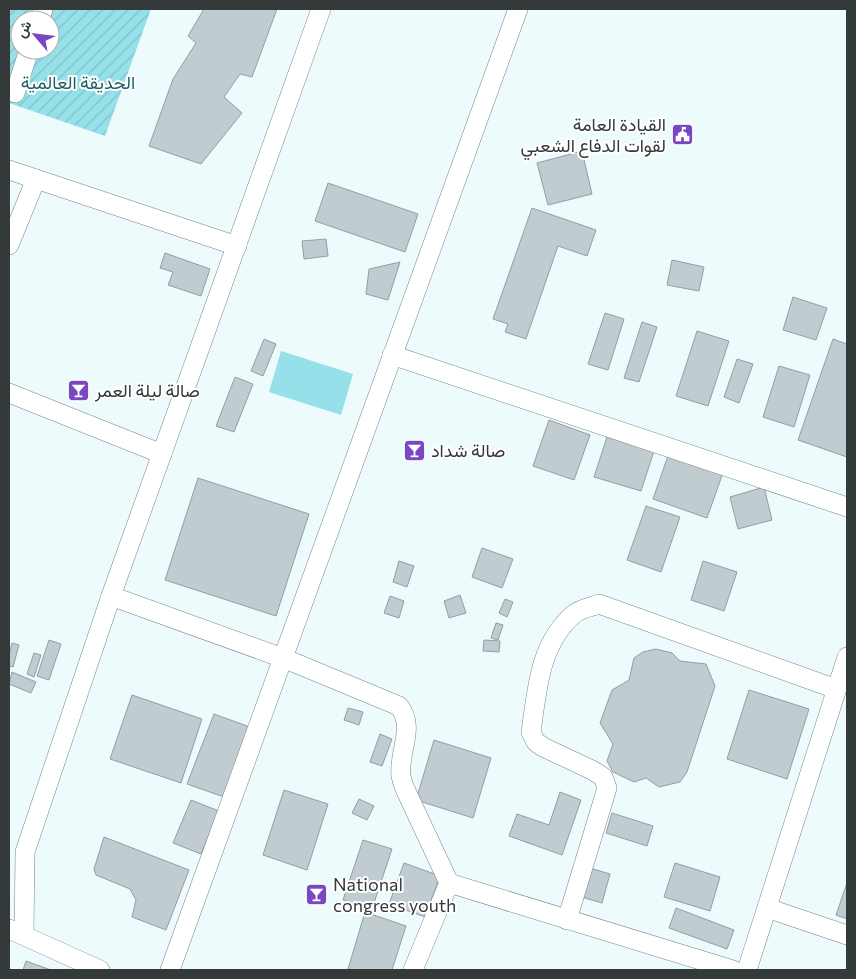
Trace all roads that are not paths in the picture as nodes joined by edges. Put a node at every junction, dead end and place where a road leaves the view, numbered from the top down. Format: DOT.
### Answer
graph roads {
  1 [pos="322,9"];
  2 [pos="518,9"];
  3 [pos="26,60"];
  4 [pos="15,93"];
  5 [pos="9,170"];
  6 [pos="36,179"];
  7 [pos="9,246"];
  8 [pos="237,246"];
  9 [pos="392,355"];
  10 [pos="9,393"];
  11 [pos="162,454"];
  12 [pos="847,507"];
  13 [pos="111,596"];
  14 [pos="847,657"];
  15 [pos="283,658"];
  16 [pos="836,689"];
  17 [pos="17,849"];
  18 [pos="449,883"];
  19 [pos="767,908"];
  20 [pos="567,920"];
  21 [pos="16,932"];
  22 [pos="847,935"];
  23 [pos="100,970"];
  24 [pos="170,970"];
  25 [pos="414,970"];
  26 [pos="733,970"];
  27 [pos="747,970"];
  1 -- 8 [label="street"];
  2 -- 9 [label="street"];
  3 -- 4 [label="street"];
  5 -- 6 [label="street"];
  6 -- 7 [label="street"];
  6 -- 8 [label="street"];
  8 -- 11 [label="street"];
  9 -- 12 [label="street"];
  9 -- 15 [label="street"];
  10 -- 11 [label="street"];
  11 -- 13 [label="street"];
  13 -- 15 [label="street"];
  13 -- 17 [label="street"];
  14 -- 16 [label="street"];
  15 -- 18 [label="street"];
  15 -- 24 [label="street"];
  16 -- 19 [label="street"];
  16 -- 20 [label="street"];
  17 -- 21 [label="street"];
  18 -- 20 [label="street"];
  18 -- 25 [label="street"];
  19 -- 22 [label="street"];
  19 -- 27 [label="street"];
  20 -- 26 [label="street"];
  21 -- 23 [label="street"];
}
